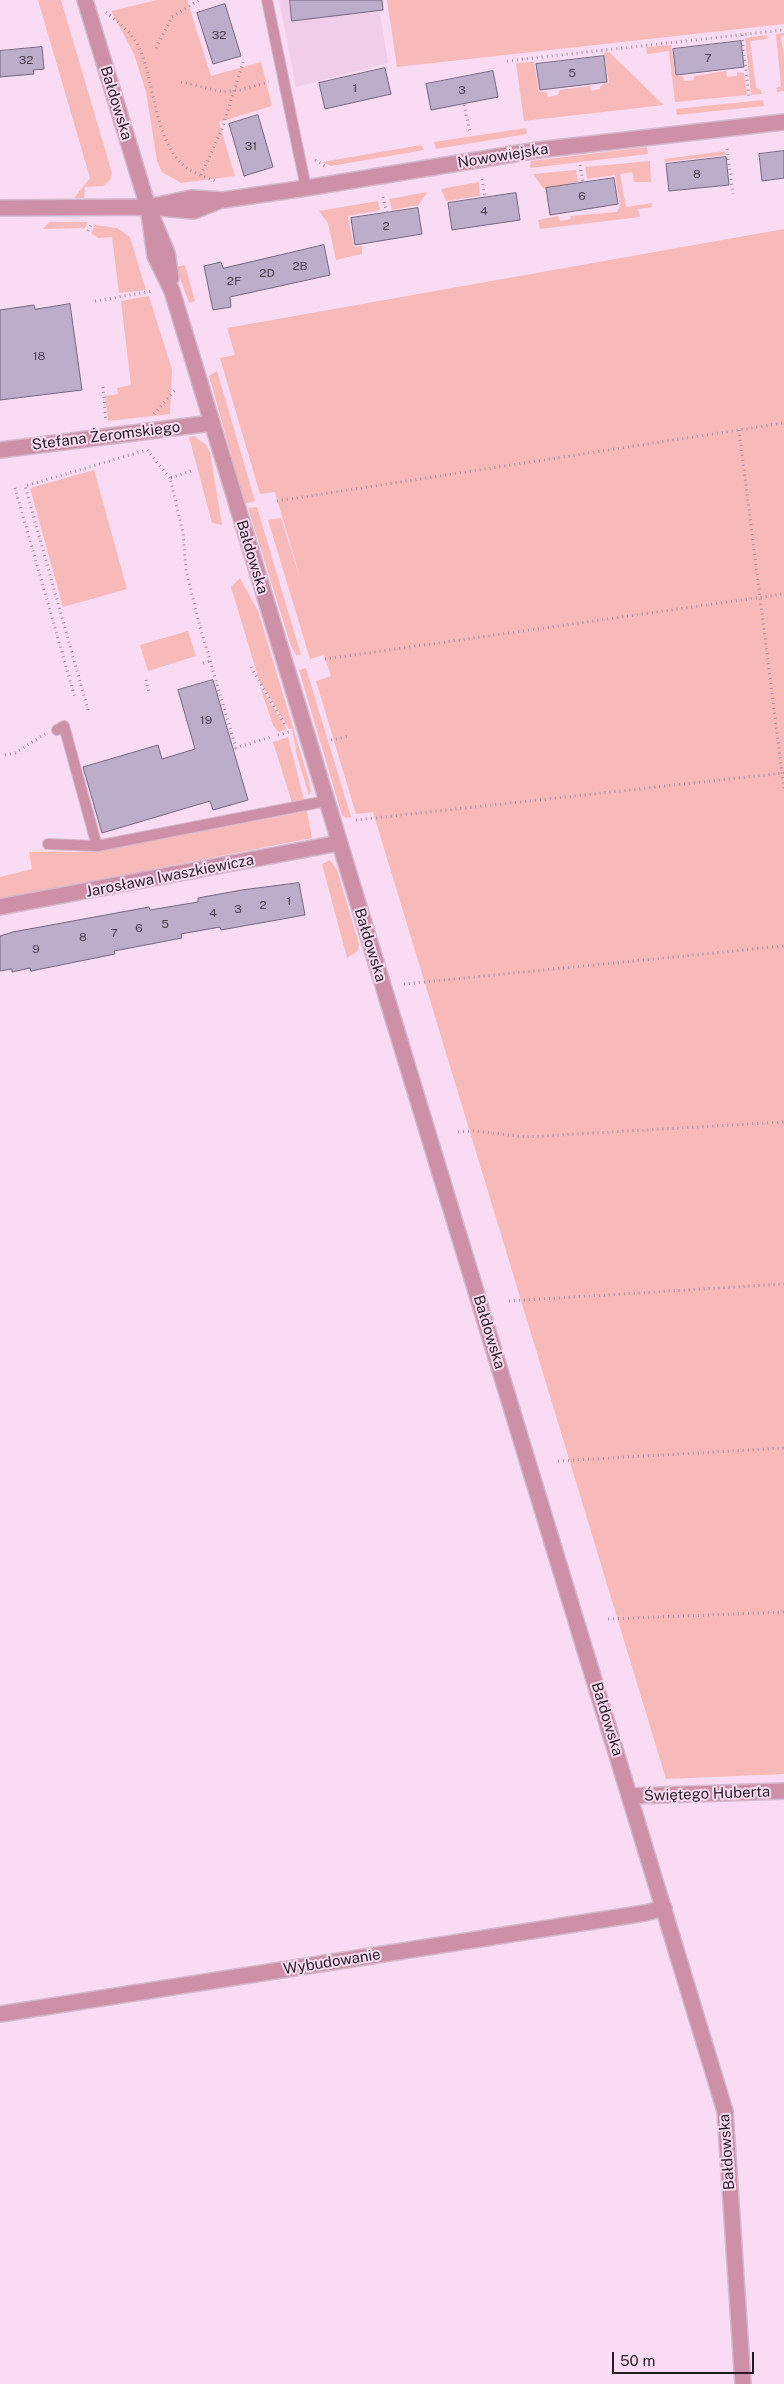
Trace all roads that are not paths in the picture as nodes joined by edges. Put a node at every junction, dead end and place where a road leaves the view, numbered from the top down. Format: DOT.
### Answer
graph roads {
  1 [pos="85,0"];
  2 [pos="267,0"];
  3 [pos="784,122"];
  4 [pos="306,188"];
  5 [pos="148,207"];
  6 [pos="0,208"];
  7 [pos="212,422"];
  8 [pos="0,450"];
  9 [pos="57,730"];
  10 [pos="326,801"];
  11 [pos="339,843"];
  12 [pos="48,844"];
  13 [pos="97,846"];
  14 [pos="0,907"];
  15 [pos="784,1790"];
  16 [pos="630,1796"];
  17 [pos="664,1908"];
  18 [pos="0,2014"];
  19 [pos="743,2384"];
  1 -- 5 [label="street, Bałdowska"];
  2 -- 4 [label="lane"];
  3 -- 4 [label="street, Nowowiejska"];
  4 -- 5 [label="street, Nowowiejska"];
  5 -- 6 [label="street, Nowowiejska"];
  5 -- 7 [label="street, Bałdowska"];
  7 -- 8 [label="street, Stefana Żeromskiego"];
  7 -- 10 [label="street, Bałdowska"];
  9 -- 13 [label="lane"];
  10 -- 11 [label="street, Bałdowska"];
  10 -- 13 [label="lane"];
  11 -- 14 [label="street, Jarosława Iwaszkiewicza"];
  11 -- 16 [label="street, Bałdowska"];
  12 -- 13 [label="lane"];
  15 -- 16 [label="street, Świętego Huberta"];
  16 -- 17 [label="street, Bałdowska"];
  17 -- 18 [label="street, Wybudowanie"];
  17 -- 19 [label="street, Bałdowska"];
}
